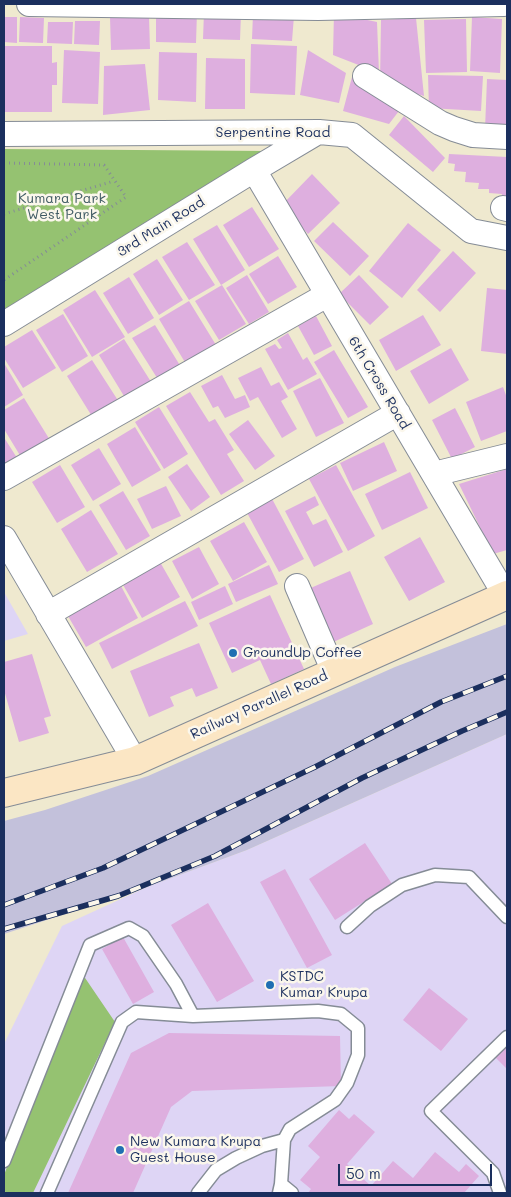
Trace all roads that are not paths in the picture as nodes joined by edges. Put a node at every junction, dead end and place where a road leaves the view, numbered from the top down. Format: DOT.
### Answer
graph roads {
  1 [pos="28,4"];
  2 [pos="504,4"];
  3 [pos="318,6"];
  4 [pos="365,76"];
  5 [pos="319,132"];
  6 [pos="4,134"];
  7 [pos="507,137"];
  8 [pos="254,170"];
  9 [pos="507,238"];
  10 [pos="328,295"];
  11 [pos="4,324"];
  12 [pos="398,413"];
  13 [pos="507,456"];
  14 [pos="434,474"];
  15 [pos="4,478"];
  16 [pos="4,538"];
  17 [pos="298,586"];
  18 [pos="506,595"];
  19 [pos="48,614"];
  20 [pos="334,672"];
  21 [pos="135,761"];
  22 [pos="4,793"];
  23 [pos="507,917"];
  24 [pos="346,927"];
  25 [pos="193,1016"];
  26 [pos="507,1037"];
  27 [pos="284,1140"];
  28 [pos="4,1162"];
  29 [pos="280,1189"];
  30 [pos="47,1193"];
  31 [pos="198,1193"];
  32 [pos="292,1193"];
  33 [pos="500,1193"];
  1 -- 3 [label="street"];
  2 -- 3 [label="street"];
  4 -- 7 [label="street"];
  5 -- 6 [label="street, Serpentine Road"];
  5 -- 8 [label="street, 3rd Main Road"];
  5 -- 9 [label="street, Serpentine Road"];
  8 -- 10 [label="street, 6th Cross Road"];
  8 -- 11 [label="street, 3rd Main Road"];
  10 -- 12 [label="street, 6th Cross Road"];
  10 -- 15 [label="street"];
  12 -- 14 [label="street, 6th Cross Road"];
  12 -- 19 [label="street"];
  13 -- 14 [label="street"];
  14 -- 18 [label="street, 6th Cross Road"];
  16 -- 19 [label="street"];
  17 -- 20 [label="street"];
  18 -- 20 [label="street, Railway Parallel Road"];
  19 -- 21 [label="street"];
  20 -- 21 [label="street, Railway Parallel Road"];
  21 -- 22 [label="street, Railway Parallel Road"];
  23 -- 24 [label="lane"];
  25 -- 27 [label="lane"];
  25 -- 28 [label="lane"];
  25 -- 30 [label="lane"];
  26 -- 33 [label="lane"];
  27 -- 29 [label="lane"];
  27 -- 31 [label="lane"];
  29 -- 32 [label="lane"];
}
